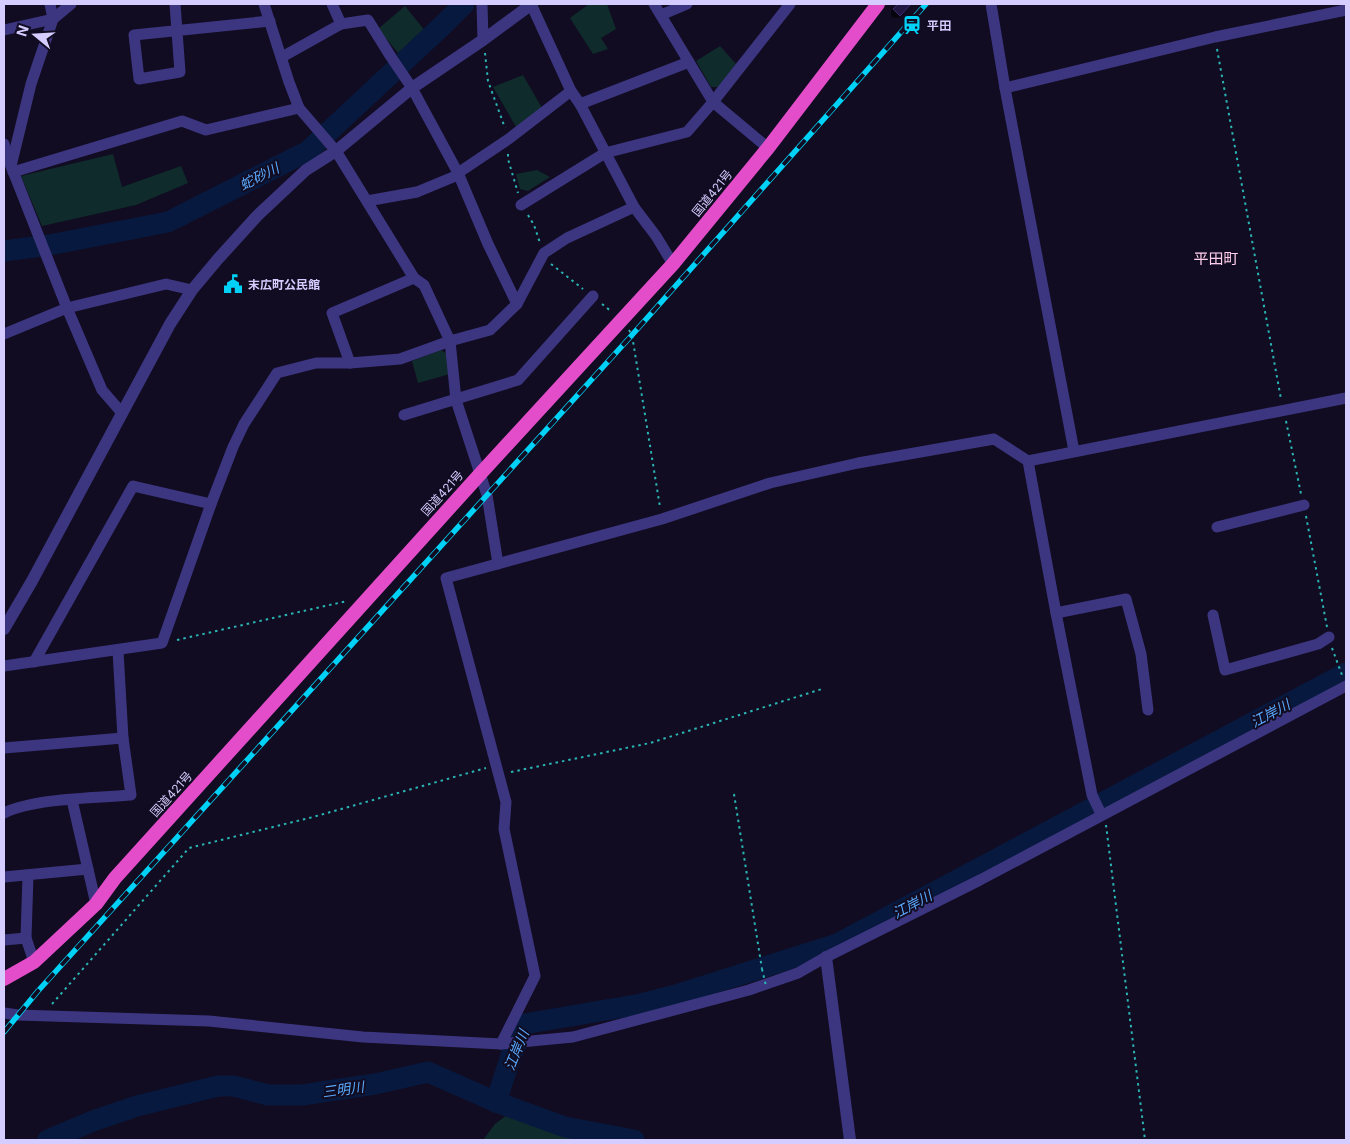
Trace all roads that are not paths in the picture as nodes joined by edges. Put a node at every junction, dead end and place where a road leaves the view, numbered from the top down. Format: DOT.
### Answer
graph roads {
  1 [pos="50,4"];
  2 [pos="71,4"];
  3 [pos="175,4"];
  4 [pos="264,4"];
  5 [pos="332,4"];
  6 [pos="532,4"];
  7 [pos="654,4"];
  8 [pos="687,4"];
  9 [pos="790,4"];
  10 [pos="878,4"];
  11 [pos="991,4"];
  12 [pos="482,7"];
  13 [pos="1346,10"];
  14 [pos="661,15"];
  15 [pos="53,19"];
  16 [pos="270,21"];
  17 [pos="341,24"];
  18 [pos="4,30"];
  19 [pos="177,30"];
  20 [pos="483,40"];
  21 [pos="282,56"];
  22 [pos="689,62"];
  23 [pos="412,88"];
  24 [pos="1005,88"];
  25 [pos="571,91"];
  26 [pos="714,102"];
  27 [pos="580,104"];
  28 [pos="299,108"];
  29 [pos="4,144"];
  30 [pos="768,148"];
  31 [pos="336,151"];
  32 [pos="605,153"];
  33 [pos="12,169"];
  34 [pos="458,174"];
  35 [pos="367,202"];
  36 [pos="521,205"];
  37 [pos="634,207"];
  38 [pos="673,264"];
  39 [pos="414,278"];
  40 [pos="192,290"];
  41 [pos="593,296"];
  42 [pos="517,304"];
  43 [pos="67,308"];
  44 [pos="4,334"];
  45 [pos="450,341"];
  46 [pos="350,363"];
  47 [pos="1346,398"];
  48 [pos="456,400"];
  49 [pos="122,413"];
  50 [pos="404,415"];
  51 [pos="1074,451"];
  52 [pos="1028,461"];
  53 [pos="481,473"];
  54 [pos="211,504"];
  55 [pos="1304,505"];
  56 [pos="1216,527"];
  57 [pos="498,564"];
  58 [pos="1056,613"];
  59 [pos="1213,615"];
  60 [pos="4,629"];
  61 [pos="1329,637"];
  62 [pos="118,651"];
  63 [pos="34,662"];
  64 [pos="4,666"];
  65 [pos="1346,686"];
  66 [pos="1148,710"];
  67 [pos="123,738"];
  68 [pos="4,748"];
  69 [pos="72,800"];
  70 [pos="1098,808"];
  71 [pos="4,813"];
  72 [pos="88,869"];
  73 [pos="28,875"];
  74 [pos="4,877"];
  75 [pos="96,904"];
  76 [pos="26,938"];
  77 [pos="4,940"];
  78 [pos="826,957"];
  79 [pos="34,962"];
  80 [pos="4,979"];
  81 [pos="4,1013"];
  82 [pos="501,1044"];
  83 [pos="850,1140"];
  1 -- 15 [label="street"];
  2 -- 15 [label="street"];
  3 -- 19 [label="street"];
  4 -- 16 [label="street"];
  5 -- 17 [label="street"];
  6 -- 20 [label="street"];
  6 -- 25 [label="street"];
  7 -- 14 [label="street"];
  8 -- 14 [label="street"];
  9 -- 26 [label="street"];
  10 -- 30 [label="highway, 国道421号"];
  11 -- 24 [label="street"];
  12 -- 20 [label="street"];
  13 -- 24 [label="street"];
  14 -- 22 [label="street"];
  15 -- 18 [label="street"];
  15 -- 33 [label="street"];
  16 -- 19 [label="street"];
  16 -- 21 [label="street"];
  17 -- 21 [label="street"];
  17 -- 23 [label="street"];
  19 -- 19 [label="street"];
  20 -- 23 [label="street"];
  21 -- 28 [label="street"];
  22 -- 26 [label="street"];
  22 -- 27 [label="street"];
  23 -- 31 [label="street"];
  23 -- 34 [label="street"];
  24 -- 51 [label="street"];
  25 -- 27 [label="street"];
  25 -- 34 [label="street"];
  26 -- 30 [label="street"];
  26 -- 32 [label="street"];
  27 -- 32 [label="street"];
  28 -- 31 [label="street"];
  28 -- 33 [label="street"];
  29 -- 33 [label="street"];
  30 -- 38 [label="highway, 国道421号"];
  31 -- 35 [label="street"];
  31 -- 40 [label="street"];
  32 -- 36 [label="street"];
  32 -- 37 [label="street"];
  33 -- 43 [label="street"];
  34 -- 35 [label="street"];
  34 -- 42 [label="street"];
  35 -- 39 [label="street"];
  37 -- 38 [label="street"];
  37 -- 42 [label="street"];
  38 -- 53 [label="highway, 国道421号"];
  39 -- 45 [label="street"];
  39 -- 46 [label="street"];
  40 -- 43 [label="street"];
  40 -- 49 [label="street"];
  41 -- 48 [label="street"];
  42 -- 45 [label="street"];
  43 -- 44 [label="street"];
  43 -- 49 [label="street"];
  45 -- 46 [label="street"];
  45 -- 48 [label="street"];
  46 -- 54 [label="street"];
  47 -- 51 [label="street"];
  48 -- 50 [label="street"];
  48 -- 53 [label="street"];
  49 -- 60 [label="street"];
  51 -- 52 [label="street"];
  52 -- 57 [label="street"];
  52 -- 58 [label="street"];
  53 -- 57 [label="street"];
  53 -- 75 [label="highway, 国道421号"];
  54 -- 62 [label="street"];
  54 -- 63 [label="street"];
  55 -- 56 [label="street"];
  57 -- 82 [label="street"];
  58 -- 66 [label="street"];
  58 -- 70 [label="street"];
  59 -- 61 [label="street"];
  62 -- 63 [label="street"];
  62 -- 67 [label="street"];
  63 -- 64 [label="street"];
  65 -- 70 [label="street"];
  67 -- 68 [label="street"];
  67 -- 69 [label="street"];
  69 -- 71 [label="street"];
  69 -- 72 [label="street"];
  70 -- 78 [label="street"];
  72 -- 73 [label="street"];
  72 -- 75 [label="street"];
  73 -- 74 [label="street"];
  73 -- 76 [label="street"];
  75 -- 79 [label="highway, 国道421号"];
  76 -- 77 [label="street"];
  76 -- 79 [label="street"];
  78 -- 82 [label="street"];
  78 -- 83 [label="street"];
  79 -- 80 [label="highway, 国道421号"];
  81 -- 82 [label="street"];
}
